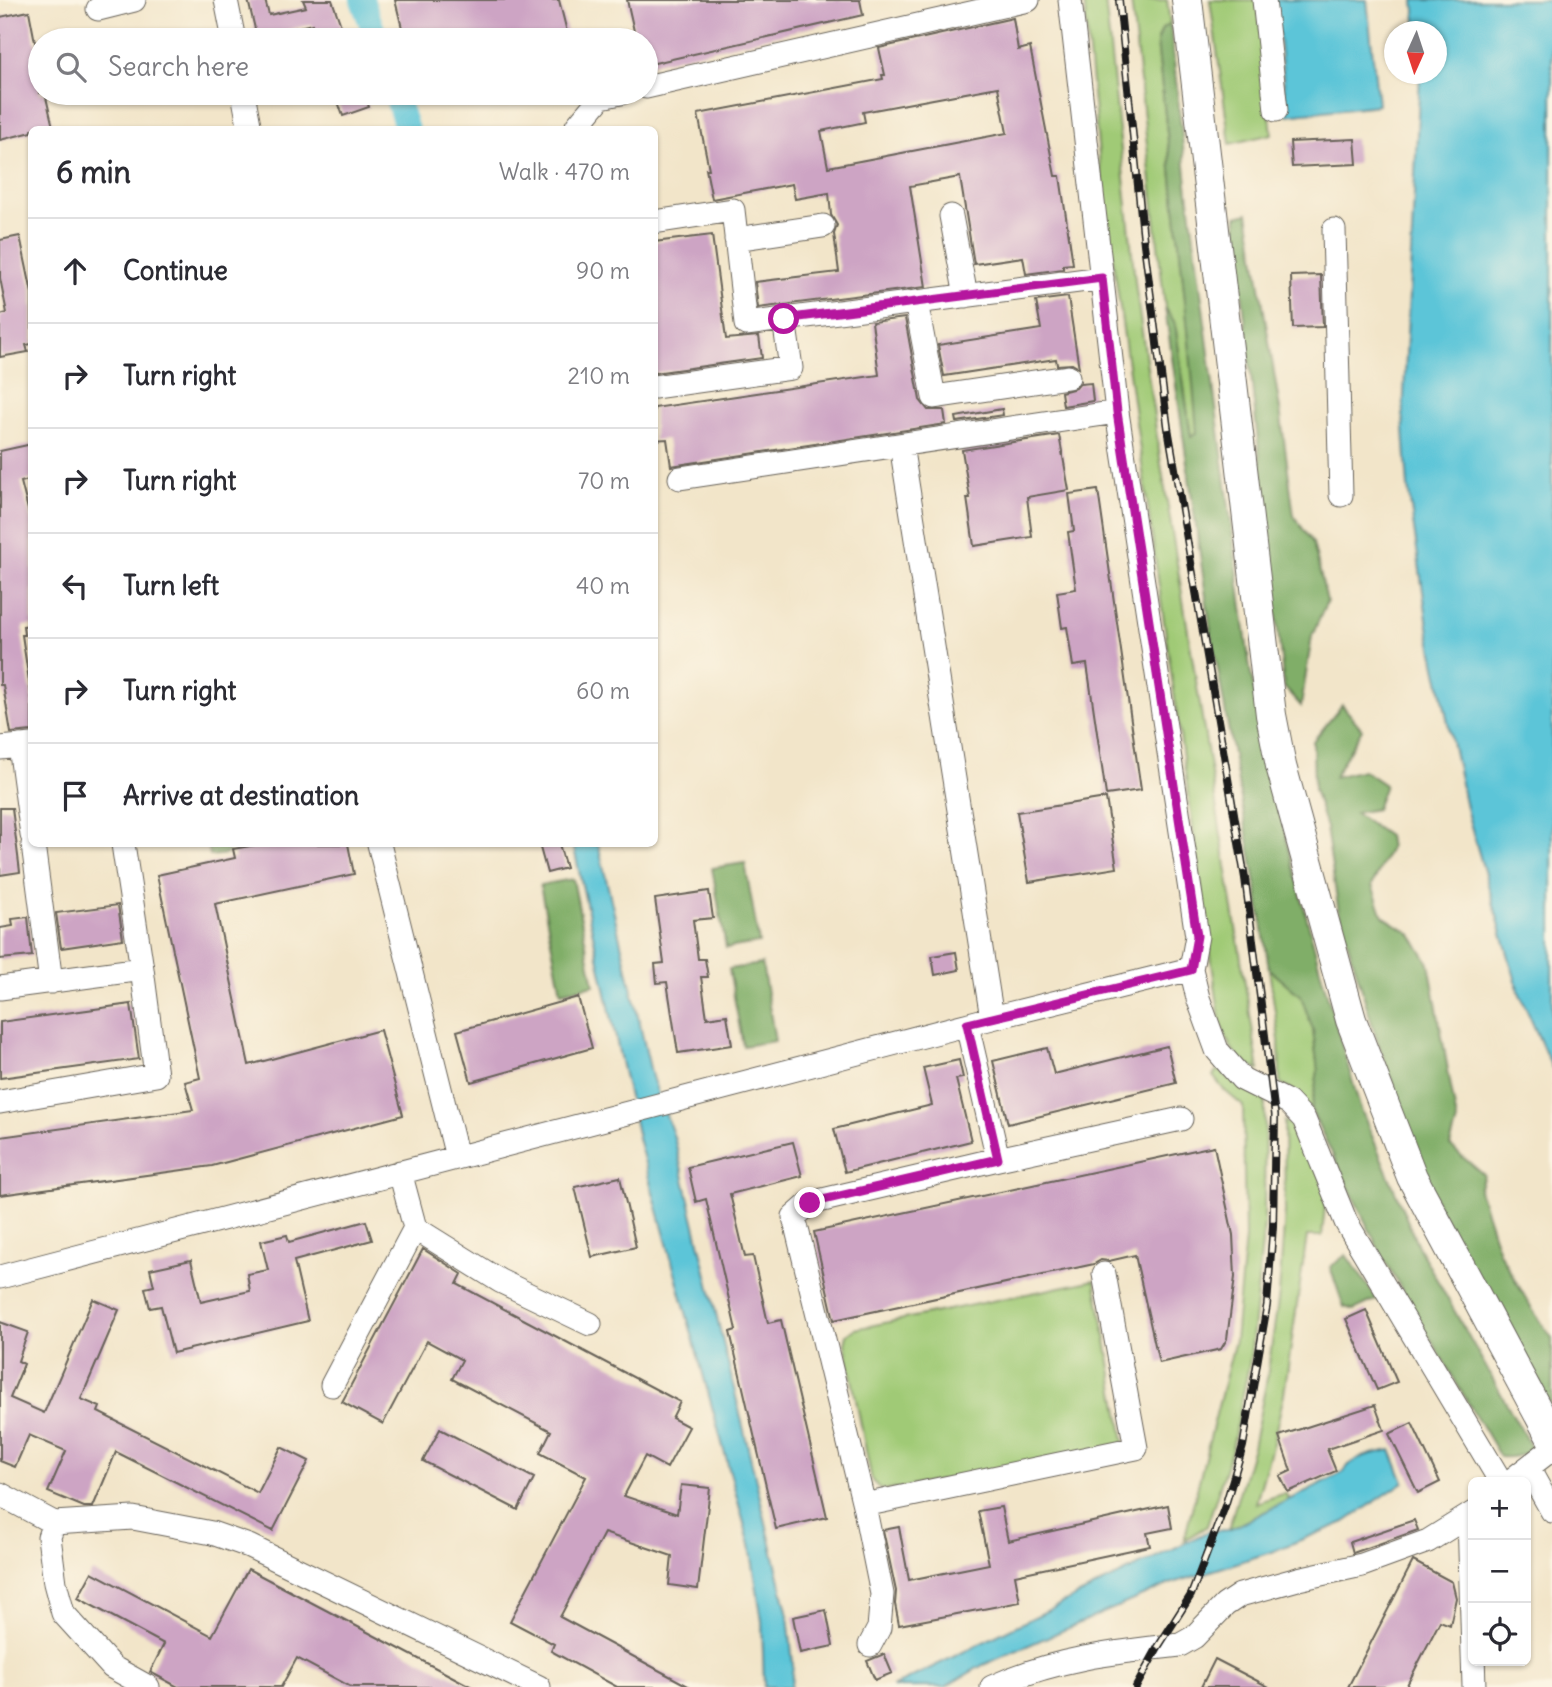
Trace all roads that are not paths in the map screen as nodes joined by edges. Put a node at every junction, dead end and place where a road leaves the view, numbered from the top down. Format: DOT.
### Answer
graph roads {
  1 [pos="134,0"];
  2 [pos="226,0"];
  3 [pos="1028,0"];
  4 [pos="1070,0"];
  5 [pos="1187,0"];
  6 [pos="1264,0"];
  7 [pos="98,9"];
  8 [pos="232,28"];
  9 [pos="658,84"];
  10 [pos="245,105"];
  11 [pos="594,105"];
  12 [pos="1276,110"];
  13 [pos="249,126"];
  14 [pos="577,126"];
  15 [pos="951,216"];
  16 [pos="658,221"];
  17 [pos="823,226"];
  18 [pos="1334,230"];
  19 [pos="736,239"];
  20 [pos="1102,278"];
  21 [pos="966,296"];
  22 [pos="916,302"];
  23 [pos="784,319"];
  24 [pos="1068,377"];
  25 [pos="658,386"];
  26 [pos="1117,412"];
  27 [pos="901,445"];
  28 [pos="680,478"];
  29 [pos="1341,495"];
  30 [pos="17,746"];
  31 [pos="28,811"];
  32 [pos="33,847"];
  33 [pos="123,847"];
  34 [pos="380,847"];
  35 [pos="142,969"];
  36 [pos="1191,970"];
  37 [pos="51,982"];
  38 [pos="0,988"];
  39 [pos="992,1018"];
  40 [pos="967,1024"];
  41 [pos="0,1101"];
  42 [pos="1181,1119"];
  43 [pos="457,1157"];
  44 [pos="998,1159"];
  45 [pos="400,1172"];
  46 [pos="415,1228"];
  47 [pos="1104,1274"];
  48 [pos="0,1277"];
  49 [pos="590,1324"];
  50 [pos="332,1385"];
  51 [pos="1552,1438"];
  52 [pos="1552,1449"];
  53 [pos="1528,1468"];
  54 [pos="1498,1477"];
  55 [pos="1516,1477"];
  56 [pos="0,1494"];
  57 [pos="864,1506"];
  58 [pos="1552,1511"];
  59 [pos="1468,1517"];
  60 [pos="54,1523"];
  61 [pos="1471,1540"];
  62 [pos="870,1645"];
  63 [pos="148,1687"];
  64 [pos="539,1687"];
  65 [pos="992,1687"];
  66 [pos="1474,1687"];
  1 -- 7 [label="street"];
  2 -- 8 [label="street"];
  3 -- 9 [label="street"];
  4 -- 20 [label="street"];
  5 -- 51 [label="main road"];
  6 -- 12 [label="street"];
  10 -- 13 [label="street"];
  11 -- 14 [label="street"];
  15 -- 21 [label="street"];
  16 -- 19 [label="street"];
  17 -- 19 [label="street"];
  18 -- 29 [label="street"];
  19 -- 23 [label="street"];
  20 -- 21 [label="street"];
  20 -- 26 [label="street"];
  21 -- 22 [label="street"];
  22 -- 23 [label="street"];
  22 -- 24 [label="street"];
  23 -- 25 [label="street"];
  26 -- 27 [label="street"];
  26 -- 36 [label="street"];
  27 -- 28 [label="street"];
  27 -- 39 [label="street"];
  30 -- 31 [label="street"];
  32 -- 37 [label="street"];
  33 -- 35 [label="street"];
  34 -- 43 [label="street"];
  35 -- 37 [label="street"];
  35 -- 41 [label="street"];
  36 -- 39 [label="street"];
  36 -- 54 [label="street"];
  37 -- 38 [label="street"];
  39 -- 40 [label="street"];
  40 -- 43 [label="street"];
  40 -- 44 [label="street"];
  42 -- 44 [label="street"];
  43 -- 45 [label="street"];
  44 -- 57 [label="street"];
  45 -- 46 [label="street"];
  45 -- 48 [label="street"];
  46 -- 49 [label="street"];
  46 -- 50 [label="street"];
  47 -- 57 [label="street"];
  52 -- 53 [label="street"];
  53 -- 55 [label="street"];
  53 -- 58 [label="street"];
  56 -- 60 [label="street"];
  57 -- 62 [label="street"];
  59 -- 65 [label="street"];
  60 -- 63 [label="street"];
  60 -- 64 [label="street"];
  61 -- 66 [label="street"];
}
